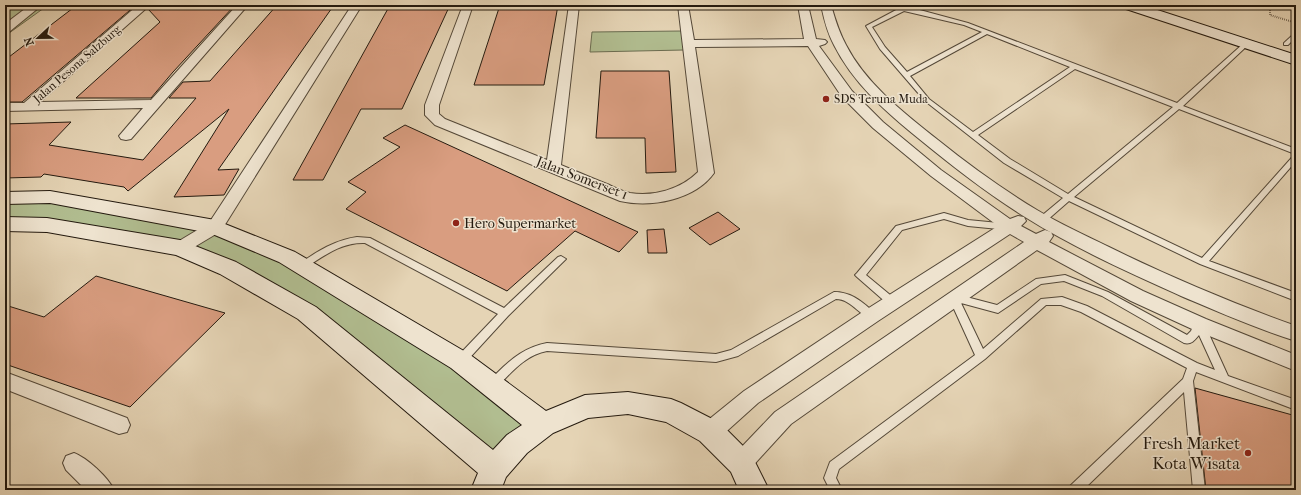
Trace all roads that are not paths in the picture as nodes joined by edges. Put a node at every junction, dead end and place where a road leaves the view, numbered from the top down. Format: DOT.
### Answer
graph roads {
  1 [pos="37,5"];
  2 [pos="145,5"];
  3 [pos="243,5"];
  4 [pos="357,5"];
  5 [pos="468,5"];
  6 [pos="574,5"];
  7 [pos="683,5"];
  8 [pos="803,5"];
  9 [pos="826,5"];
  10 [pos="888,5"];
  11 [pos="1128,5"];
  12 [pos="1164,5"];
  13 [pos="905,8"];
  14 [pos="5,30"];
  15 [pos="987,32"];
  16 [pos="810,37"];
  17 [pos="835,37"];
  18 [pos="1251,39"];
  19 [pos="687,40"];
  20 [pos="1293,42"];
  21 [pos="1296,60"];
  22 [pos="1075,66"];
  23 [pos="905,76"];
  24 [pos="156,104"];
  25 [pos="28,106"];
  26 [pos="1178,106"];
  27 [pos="5,107"];
  28 [pos="973,135"];
  29 [pos="126,136"];
  30 [pos="1296,152"];
  31 [pos="1296,156"];
  32 [pos="553,168"];
  33 [pos="5,198"];
  34 [pos="1069,198"];
  35 [pos="1043,220"];
  36 [pos="5,224"];
  37 [pos="215,227"];
  38 [pos="1010,227"];
  39 [pos="1036,242"];
  40 [pos="180,248"];
  41 [pos="561,259"];
  42 [pos="1203,262"];
  43 [pos="302,266"];
  44 [pos="1296,297"];
  45 [pos="954,298"];
  46 [pos="892,302"];
  47 [pos="505,313"];
  48 [pos="871,316"];
  49 [pos="1199,324"];
  50 [pos="1296,334"];
  51 [pos="981,356"];
  52 [pos="460,360"];
  53 [pos="1296,362"];
  54 [pos="1193,366"];
  55 [pos="1224,379"];
  56 [pos="5,380"];
  57 [pos="1188,381"];
  58 [pos="492,385"];
  59 [pos="1296,405"];
  60 [pos="119,425"];
  61 [pos="543,425"];
  62 [pos="710,432"];
  63 [pos="74,463"];
  64 [pos="741,463"];
  65 [pos="491,480"];
  66 [pos="102,490"];
  67 [pos="754,490"];
  68 [pos="836,490"];
  69 [pos="1074,490"];
  70 [pos="1199,490"];
  1 -- 14 [label="street"];
  2 -- 25 [label="street, Jalan Pesona Salzburg"];
  3 -- 24 [label="street"];
  4 -- 37 [label="street"];
  5 -- 32 [label="street, Jalan Somerset 1"];
  6 -- 32 [label="street"];
  7 -- 19 [label="street, Jalan Somerset 1"];
  8 -- 16 [label="street"];
  9 -- 17 [label="street"];
  10 -- 13 [label="lane"];
  11 -- 18 [label="street"];
  12 -- 18 [label="street"];
  13 -- 15 [label="lane"];
  13 -- 23 [label="lane"];
  15 -- 22 [label="lane"];
  15 -- 23 [label="lane"];
  16 -- 17 [label="street"];
  16 -- 19 [label="street"];
  16 -- 38 [label="street"];
  17 -- 35 [label="street"];
  18 -- 20 [label="street"];
  18 -- 21 [label="street"];
  18 -- 26 [label="lane"];
  19 -- 32 [label="street, Jalan Somerset 1"];
  22 -- 26 [label="lane"];
  22 -- 28 [label="lane"];
  23 -- 28 [label="lane"];
  24 -- 25 [label="street, Jalan Pesona Salzburg"];
  24 -- 29 [label="street"];
  25 -- 27 [label="street, Jalan Pesona Salzburg"];
  26 -- 30 [label="lane"];
  26 -- 34 [label="lane"];
  28 -- 34 [label="lane"];
  31 -- 42 [label="lane"];
  33 -- 37 [label="street"];
  34 -- 35 [label="lane"];
  34 -- 42 [label="lane"];
  35 -- 38 [label="street"];
  35 -- 39 [label="street"];
  35 -- 50 [label="street"];
  36 -- 40 [label="street"];
  37 -- 40 [label="street"];
  37 -- 43 [label="street"];
  38 -- 39 [label="street"];
  38 -- 46 [label="street"];
  38 -- 46 [label="lane"];
  39 -- 45 [label="street"];
  39 -- 49 [label="street"];
  40 -- 65 [label="street"];
  41 -- 47 [label="lane"];
  42 -- 44 [label="lane"];
  43 -- 47 [label="lane"];
  43 -- 52 [label="street"];
  45 -- 49 [label="lane"];
  45 -- 51 [label="lane"];
  45 -- 64 [label="street"];
  46 -- 48 [label="street"];
  47 -- 52 [label="lane"];
  48 -- 58 [label="lane"];
  48 -- 62 [label="street"];
  49 -- 53 [label="street"];
  49 -- 55 [label="lane"];
  51 -- 54 [label="lane"];
  51 -- 68 [label="lane"];
  52 -- 58 [label="street"];
  54 -- 55 [label="lane"];
  54 -- 57 [label="lane"];
  55 -- 59 [label="lane"];
  56 -- 60 [label="street"];
  57 -- 69 [label="lane"];
  57 -- 70 [label="lane"];
  58 -- 61 [label="street"];
  61 -- 62 [label="street"];
  61 -- 65 [label="street"];
  62 -- 64 [label="street"];
  63 -- 66 [label="street"];
  64 -- 67 [label="street"];
}
